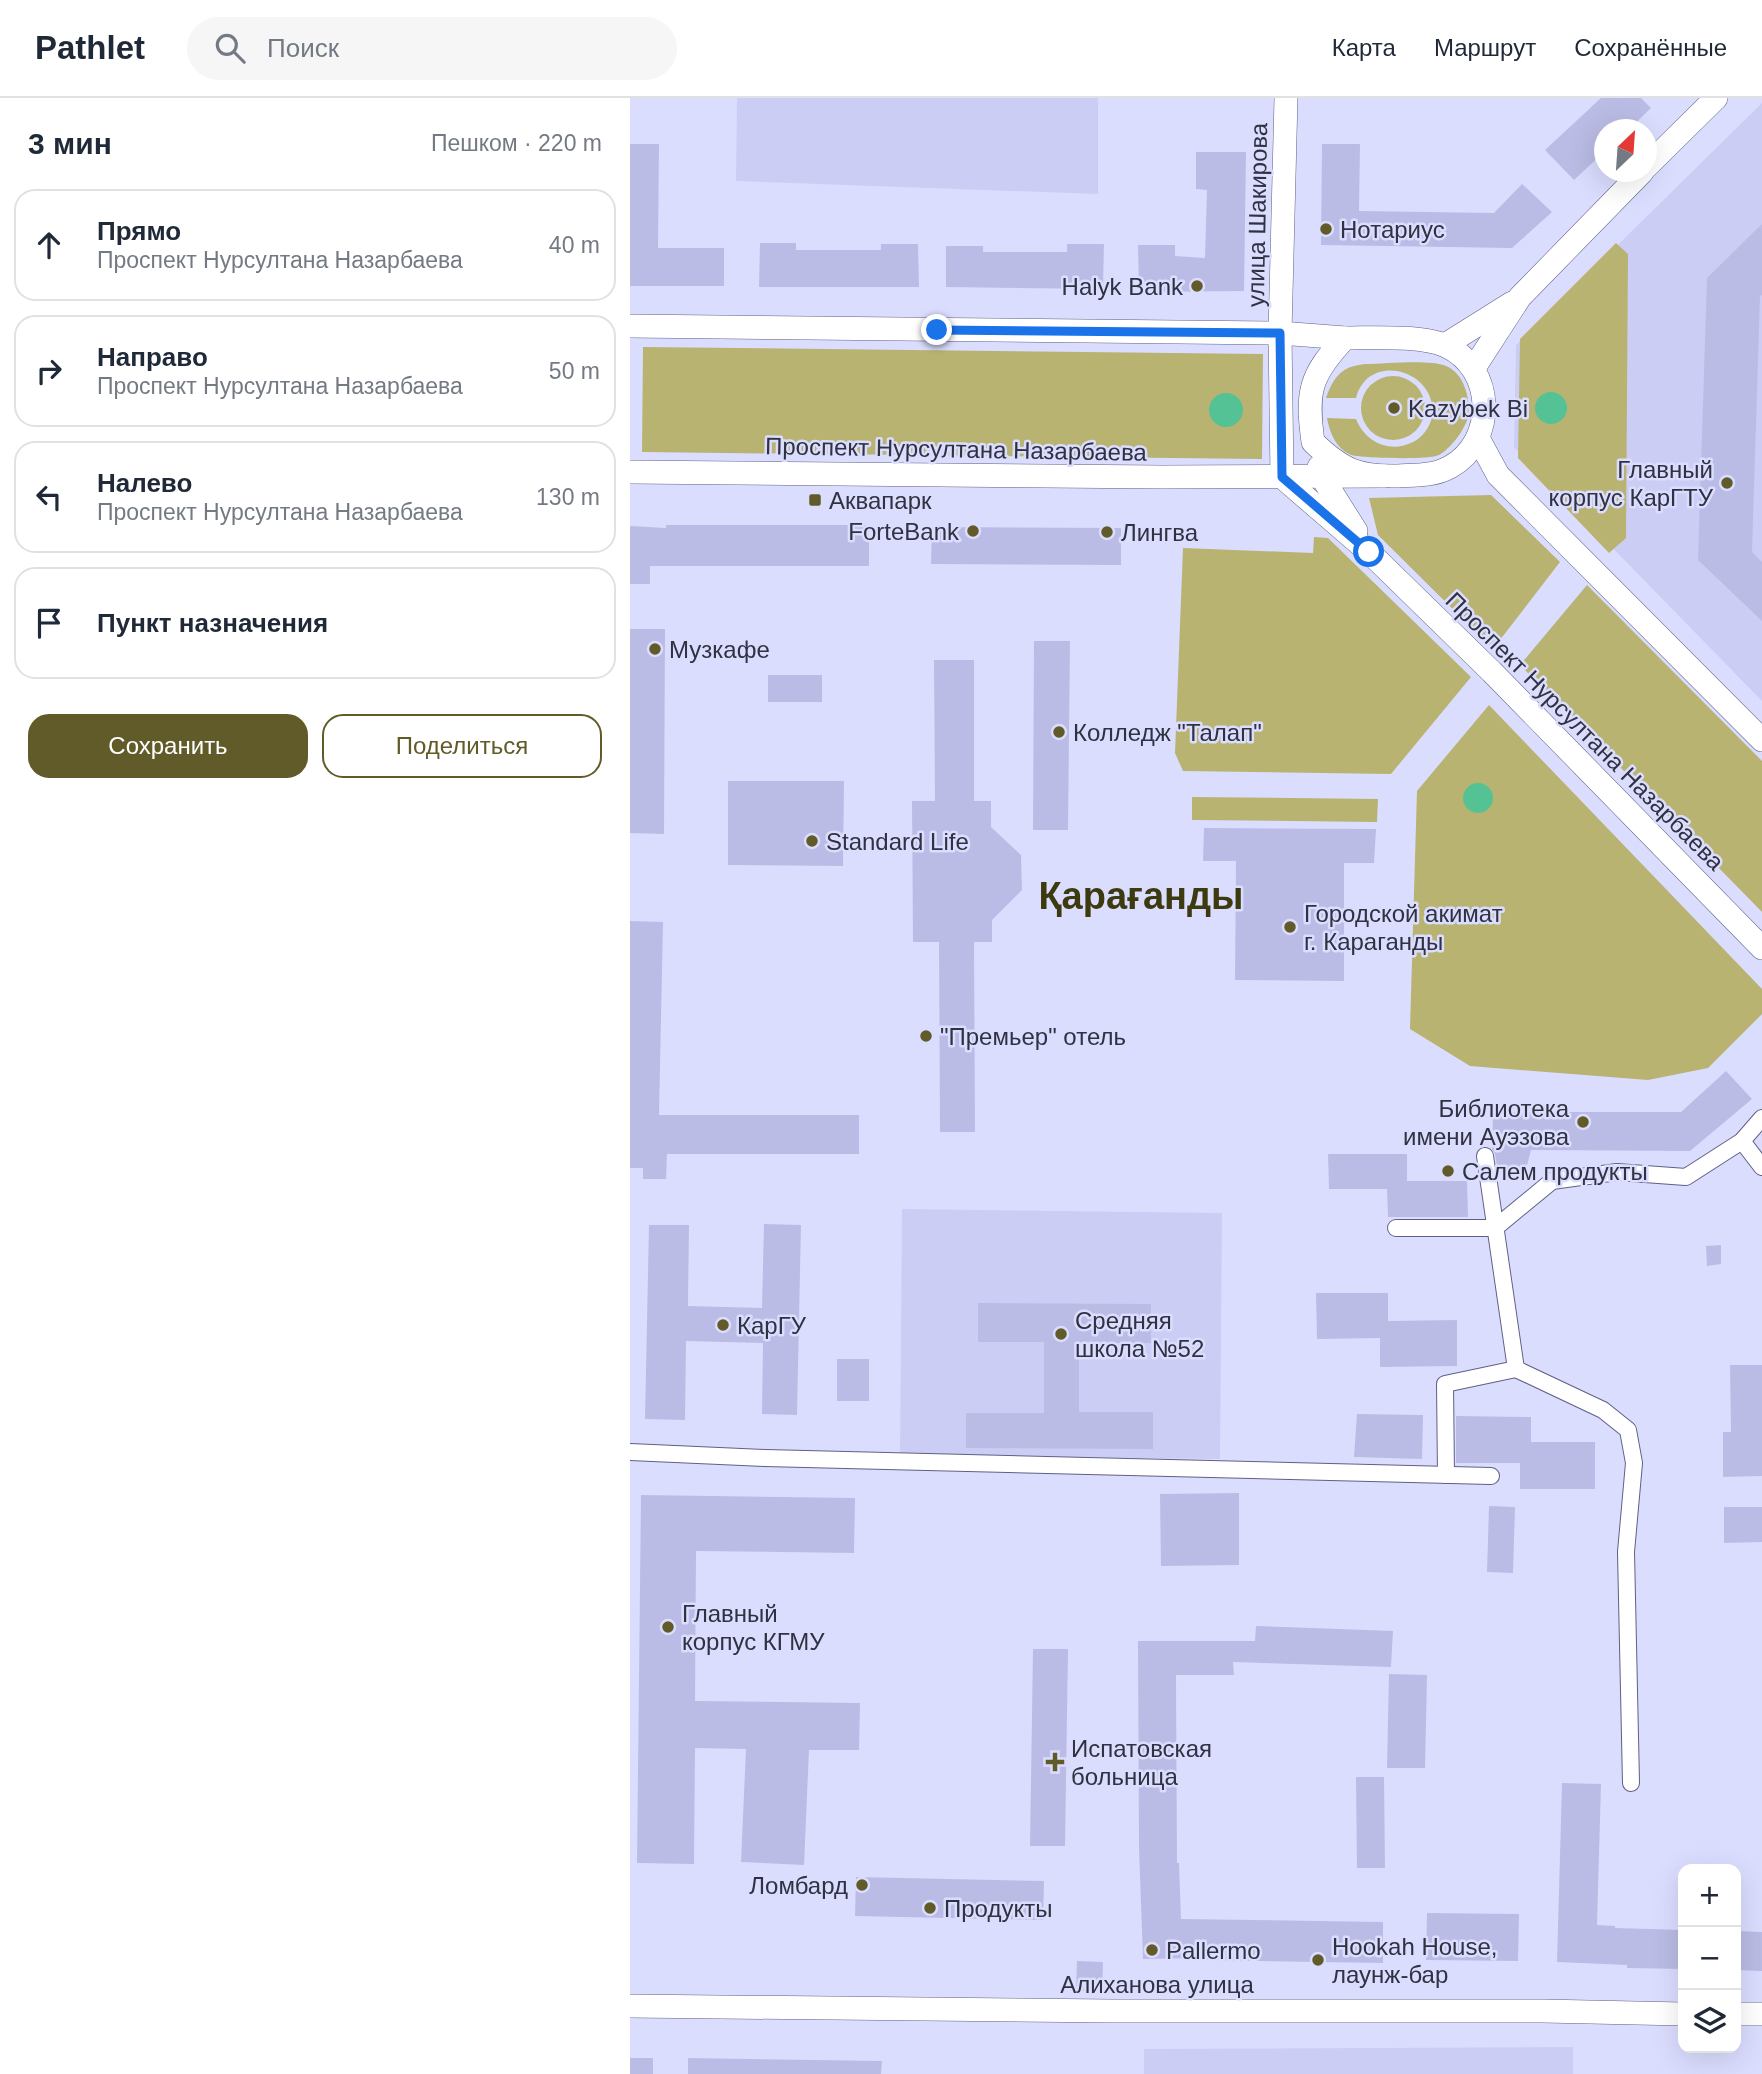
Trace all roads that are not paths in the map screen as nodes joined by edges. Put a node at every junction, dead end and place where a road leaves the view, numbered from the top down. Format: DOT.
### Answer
graph roads {
  1 [pos="1286,98"];
  2 [pos="1716,98"];
  3 [pos="1657,157"];
  4 [pos="1633,182"];
  5 [pos="1520,297"];
  6 [pos="630,326"];
  7 [pos="1280,333"];
  8 [pos="1345,338"];
  9 [pos="1445,345"];
  10 [pos="1474,368"];
  11 [pos="1478,438"];
  12 [pos="1313,442"];
  13 [pos="630,472"];
  14 [pos="1384,476"];
  15 [pos="1282,477"];
  16 [pos="1322,477"];
  17 [pos="1369,552"];
  18 [pos="1762,740"];
  19 [pos="1762,948"];
  20 [pos="1762,1118"];
  21 [pos="1742,1140"];
  22 [pos="1485,1156"];
  23 [pos="1762,1167"];
  24 [pos="1396,1228"];
  25 [pos="1495,1228"];
  26 [pos="1516,1370"];
  27 [pos="630,1452"];
  28 [pos="1446,1475"];
  29 [pos="1491,1476"];
  30 [pos="1631,1783"];
  31 [pos="630,2006"];
  32 [pos="1678,2014"];
  33 [pos="1741,2014"];
  34 [pos="1762,2014"];
  1 -- 7 [label="main road, улица Шакирова"];
  2 -- 3 [label="main road"];
  4 -- 5 [label="main road"];
  5 -- 9 [label="main road"];
  5 -- 10 [label="main road"];
  6 -- 7 [label="main road"];
  7 -- 8 [label="main road"];
  7 -- 15 [label="main road"];
  8 -- 9 [label="main road"];
  8 -- 12 [label="main road"];
  9 -- 10 [label="main road"];
  10 -- 11 [label="main road"];
  11 -- 14 [label="main road"];
  11 -- 18 [label="main road"];
  12 -- 14 [label="main road"];
  12 -- 16 [label="main road, Проспект Нурсултана Назарбаева"];
  13 -- 15 [label="main road, Проспект Нурсултана Назарбаева"];
  14 -- 16 [label="main road"];
  15 -- 16 [label="main road"];
  15 -- 17 [label="main road, Проспект Нурсултана Назарбаева"];
  16 -- 17 [label="main road, Проспект Нурсултана Назарбаева"];
  17 -- 19 [label="main road, Проспект Нурсултана Назарбаева"];
  20 -- 21 [label="street"];
  21 -- 23 [label="street"];
  21 -- 25 [label="street"];
  22 -- 25 [label="street"];
  24 -- 25 [label="street"];
  25 -- 26 [label="street"];
  26 -- 28 [label="street"];
  26 -- 30 [label="street"];
  27 -- 28 [label="street"];
  28 -- 29 [label="street"];
  31 -- 32 [label="main road, Алиханова улица"];
  33 -- 34 [label="main road"];
}
